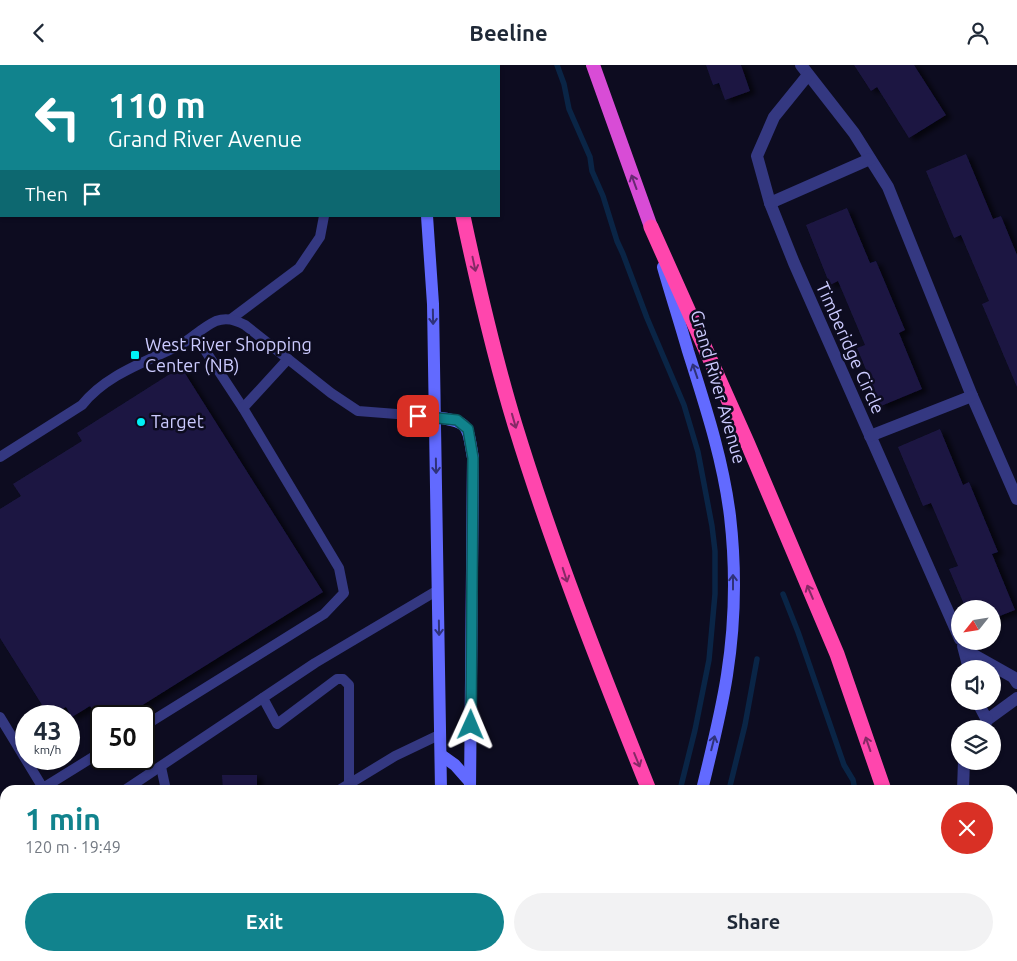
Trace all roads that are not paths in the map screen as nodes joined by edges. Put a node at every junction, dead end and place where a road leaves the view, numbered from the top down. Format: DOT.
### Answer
graph roads {
  1 [pos="593,65"];
  2 [pos="805,70"];
  3 [pos="870,159"];
  4 [pos="770,203"];
  5 [pos="324,217"];
  6 [pos="427,217"];
  7 [pos="463,217"];
  8 [pos="651,227"];
  9 [pos="231,319"];
  10 [pos="195,335"];
  11 [pos="288,359"];
  12 [pos="972,396"];
  13 [pos="244,409"];
  14 [pos="435,417"];
  15 [pos="870,436"];
  16 [pos="0,457"];
  17 [pos="1017,499"];
  18 [pos="438,590"];
  19 [pos="951,619"];
  20 [pos="971,650"];
  21 [pos="1017,683"];
  22 [pos="263,698"];
  23 [pos="1017,698"];
  24 [pos="0,717"];
  25 [pos="155,719"];
  26 [pos="991,720"];
  27 [pos="441,734"];
  28 [pos="441,755"];
  29 [pos="90,759"];
  30 [pos="161,767"];
  31 [pos="964,770"];
  32 [pos="41,785"];
  33 [pos="49,785"];
  34 [pos="133,785"];
  35 [pos="165,785"];
  36 [pos="349,785"];
  37 [pos="352,785"];
  38 [pos="442,785"];
  39 [pos="469,785"];
  40 [pos="470,785"];
  41 [pos="647,785"];
  42 [pos="703,785"];
  43 [pos="882,785"];
  44 [pos="963,785"];
  8 -- 1 [label="highway, Grand River Avenue, one-way"];
  2 -- 3 [label="street, Timberidge Circle"];
  2 -- 4 [label="street, Timberidge Circle"];
  3 -- 4 [label="street"];
  3 -- 12 [label="street, Timberidge Circle"];
  4 -- 15 [label="street, Timberidge Circle"];
  5 -- 9 [label="lane"];
  6 -- 14 [label="main road, one-way"];
  7 -- 41 [label="highway, one-way"];
  42 -- 8 [label="main road, Grand River Avenue, one-way"];
  43 -- 8 [label="highway, one-way"];
  9 -- 10 [label="lane"];
  9 -- 11 [label="lane"];
  10 -- 13 [label="lane"];
  10 -- 16 [label="lane"];
  11 -- 13 [label="lane"];
  11 -- 14 [label="lane"];
  12 -- 15 [label="street"];
  12 -- 17 [label="street, Timberidge Circle"];
  13 -- 25 [label="lane"];
  14 -- 18 [label="main road, one-way"];
  14 -- 40 [label="main road"];
  15 -- 19 [label="street, Timberidge Circle"];
  18 -- 22 [label="lane"];
  18 -- 27 [label="main road, one-way"];
  20 -- 21 [label="street"];
  22 -- 30 [label="lane"];
  22 -- 36 [label="lane"];
  23 -- 26 [label="street"];
  24 -- 32 [label="lane"];
  27 -- 28 [label="main road"];
  27 -- 37 [label="lane"];
  28 -- 38 [label="main road"];
  28 -- 39 [label="main road"];
  29 -- 33 [label="lane"];
  30 -- 34 [label="lane"];
  30 -- 35 [label="lane"];
  31 -- 44 [label="street"];
}
